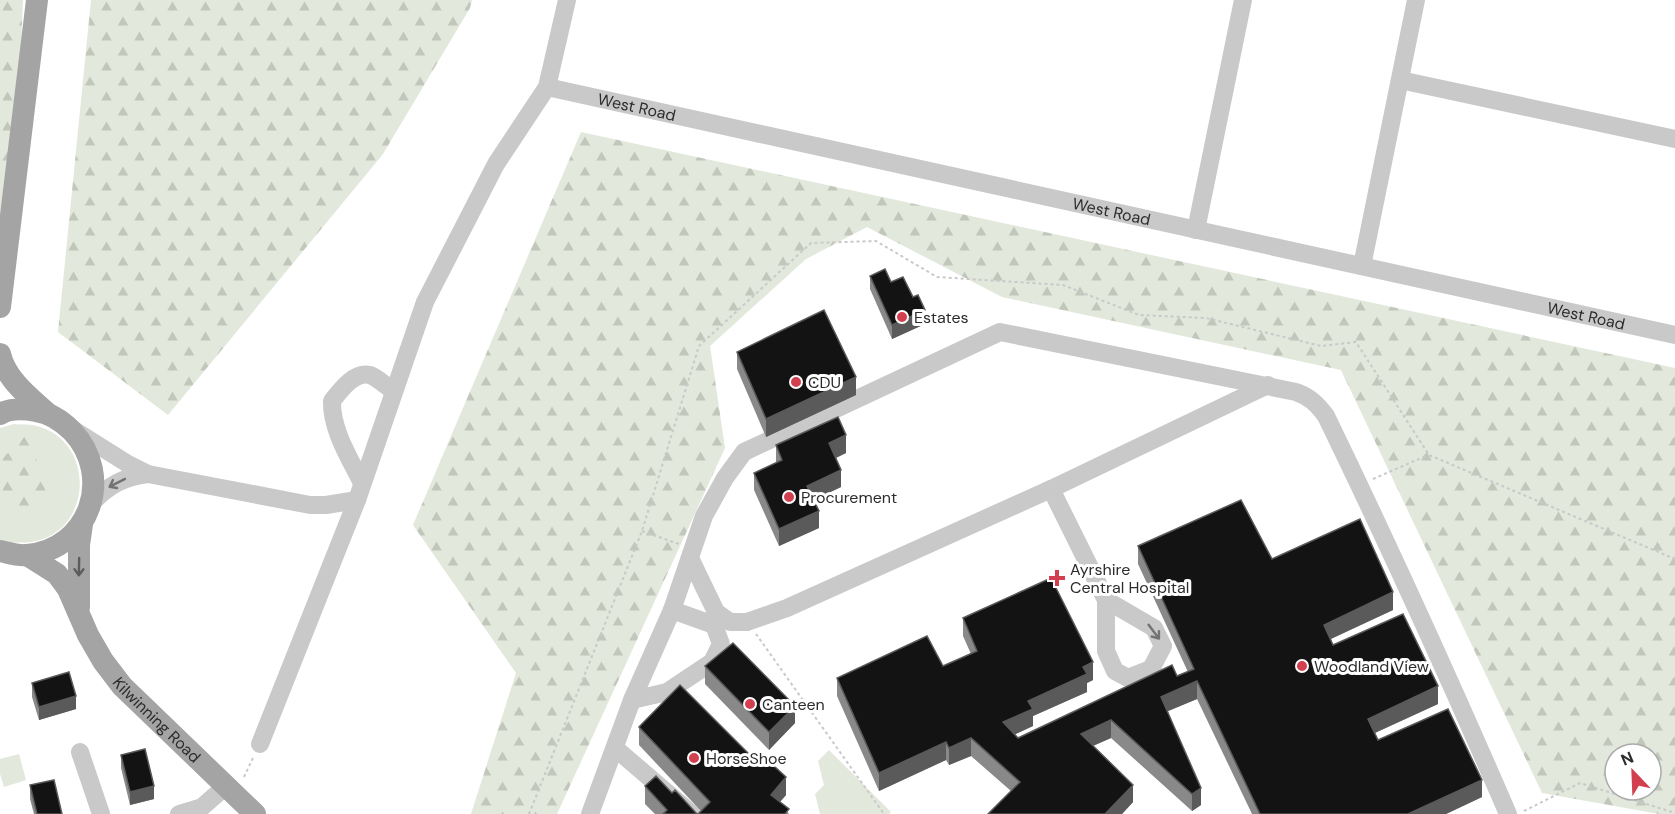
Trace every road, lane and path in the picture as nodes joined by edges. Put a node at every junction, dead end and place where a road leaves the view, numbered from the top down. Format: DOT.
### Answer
graph roads {
  1 [pos="37,0"];
  2 [pos="567,0"];
  3 [pos="1243,0"];
  4 [pos="1416,0"];
  5 [pos="1400,80"];
  6 [pos="547,87"];
  7 [pos="1675,140"];
  8 [pos="1196,230"];
  9 [pos="1362,266"];
  10 [pos="0,307"];
  11 [pos="1675,335"];
  12 [pos="0,354"];
  13 [pos="1226,377"];
  14 [pos="1268,386"];
  15 [pos="394,391"];
  16 [pos="1219,409"];
  17 [pos="47,413"];
  18 [pos="0,414"];
  19 [pos="66,425"];
  20 [pos="1429,455"];
  21 [pos="148,474"];
  22 [pos="1360,485"];
  23 [pos="1051,489"];
  24 [pos="359,492"];
  25 [pos="86,514"];
  26 [pos="642,531"];
  27 [pos="0,551"];
  28 [pos="692,553"];
  29 [pos="27,555"];
  30 [pos="1675,559"];
  31 [pos="1106,600"];
  32 [pos="672,610"];
  33 [pos="79,611"];
  34 [pos="747,622"];
  35 [pos="632,700"];
  36 [pos="260,744"];
  37 [pos="615,748"];
  38 [pos="80,752"];
  39 [pos="231,791"];
  40 [pos="1675,813"];
  41 [pos="101,814"];
  42 [pos="179,814"];
  43 [pos="255,814"];
  44 [pos="529,814"];
  45 [pos="590,814"];
  46 [pos="692,814"];
  47 [pos="884,814"];
  48 [pos="1508,814"];
  49 [pos="1519,814"];
  1 -- 10 [label="main road"];
  2 -- 6 [label="street"];
  3 -- 8 [label="street"];
  4 -- 5 [label="street"];
  5 -- 7 [label="street"];
  5 -- 9 [label="street"];
  6 -- 8 [label="street, West Road"];
  6 -- 15 [label="street"];
  8 -- 9 [label="street, West Road"];
  9 -- 11 [label="street, West Road"];
  12 -- 17 [label="main road, Kilwinning Road"];
  13 -- 14 [label="street"];
  13 -- 16 [label="street"];
  13 -- 28 [label="street"];
  14 -- 16 [label="street"];
  14 -- 22 [label="street"];
  15 -- 24 [label="street"];
  15 -- 24 [label="street"];
  16 -- 23 [label="street"];
  17 -- 18 [label="main road"];
  17 -- 19 [label="main road, Kilwinning Road"];
  19 -- 21 [label="street"];
  19 -- 25 [label="main road, Kilwinning Road"];
  20 -- 22 [label="path"];
  20 -- 26 [label="path"];
  20 -- 30 [label="path"];
  21 -- 24 [label="street"];
  21 -- 25 [label="street, one-way"];
  22 -- 48 [label="street"];
  23 -- 31 [label="street"];
  23 -- 34 [label="street"];
  24 -- 36 [label="street"];
  25 -- 29 [label="main road"];
  25 -- 33 [label="main road, Kilwinning Road, one-way"];
  26 -- 28 [label="path"];
  26 -- 44 [label="path"];
  27 -- 29 [label="main road"];
  28 -- 32 [label="street"];
  28 -- 34 [label="street"];
  29 -- 33 [label="main road, Kilwinning Road"];
  32 -- 35 [label="street"];
  32 -- 35 [label="street"];
  33 -- 39 [label="main road, Kilwinning Road"];
  34 -- 47 [label="path"];
  35 -- 37 [label="street"];
  36 -- 39 [label="path"];
  37 -- 45 [label="street"];
  37 -- 46 [label="street"];
  38 -- 41 [label="street"];
  39 -- 42 [label="street"];
  39 -- 43 [label="main road, Kilwinning Road"];
  40 -- 49 [label="path"];
}
